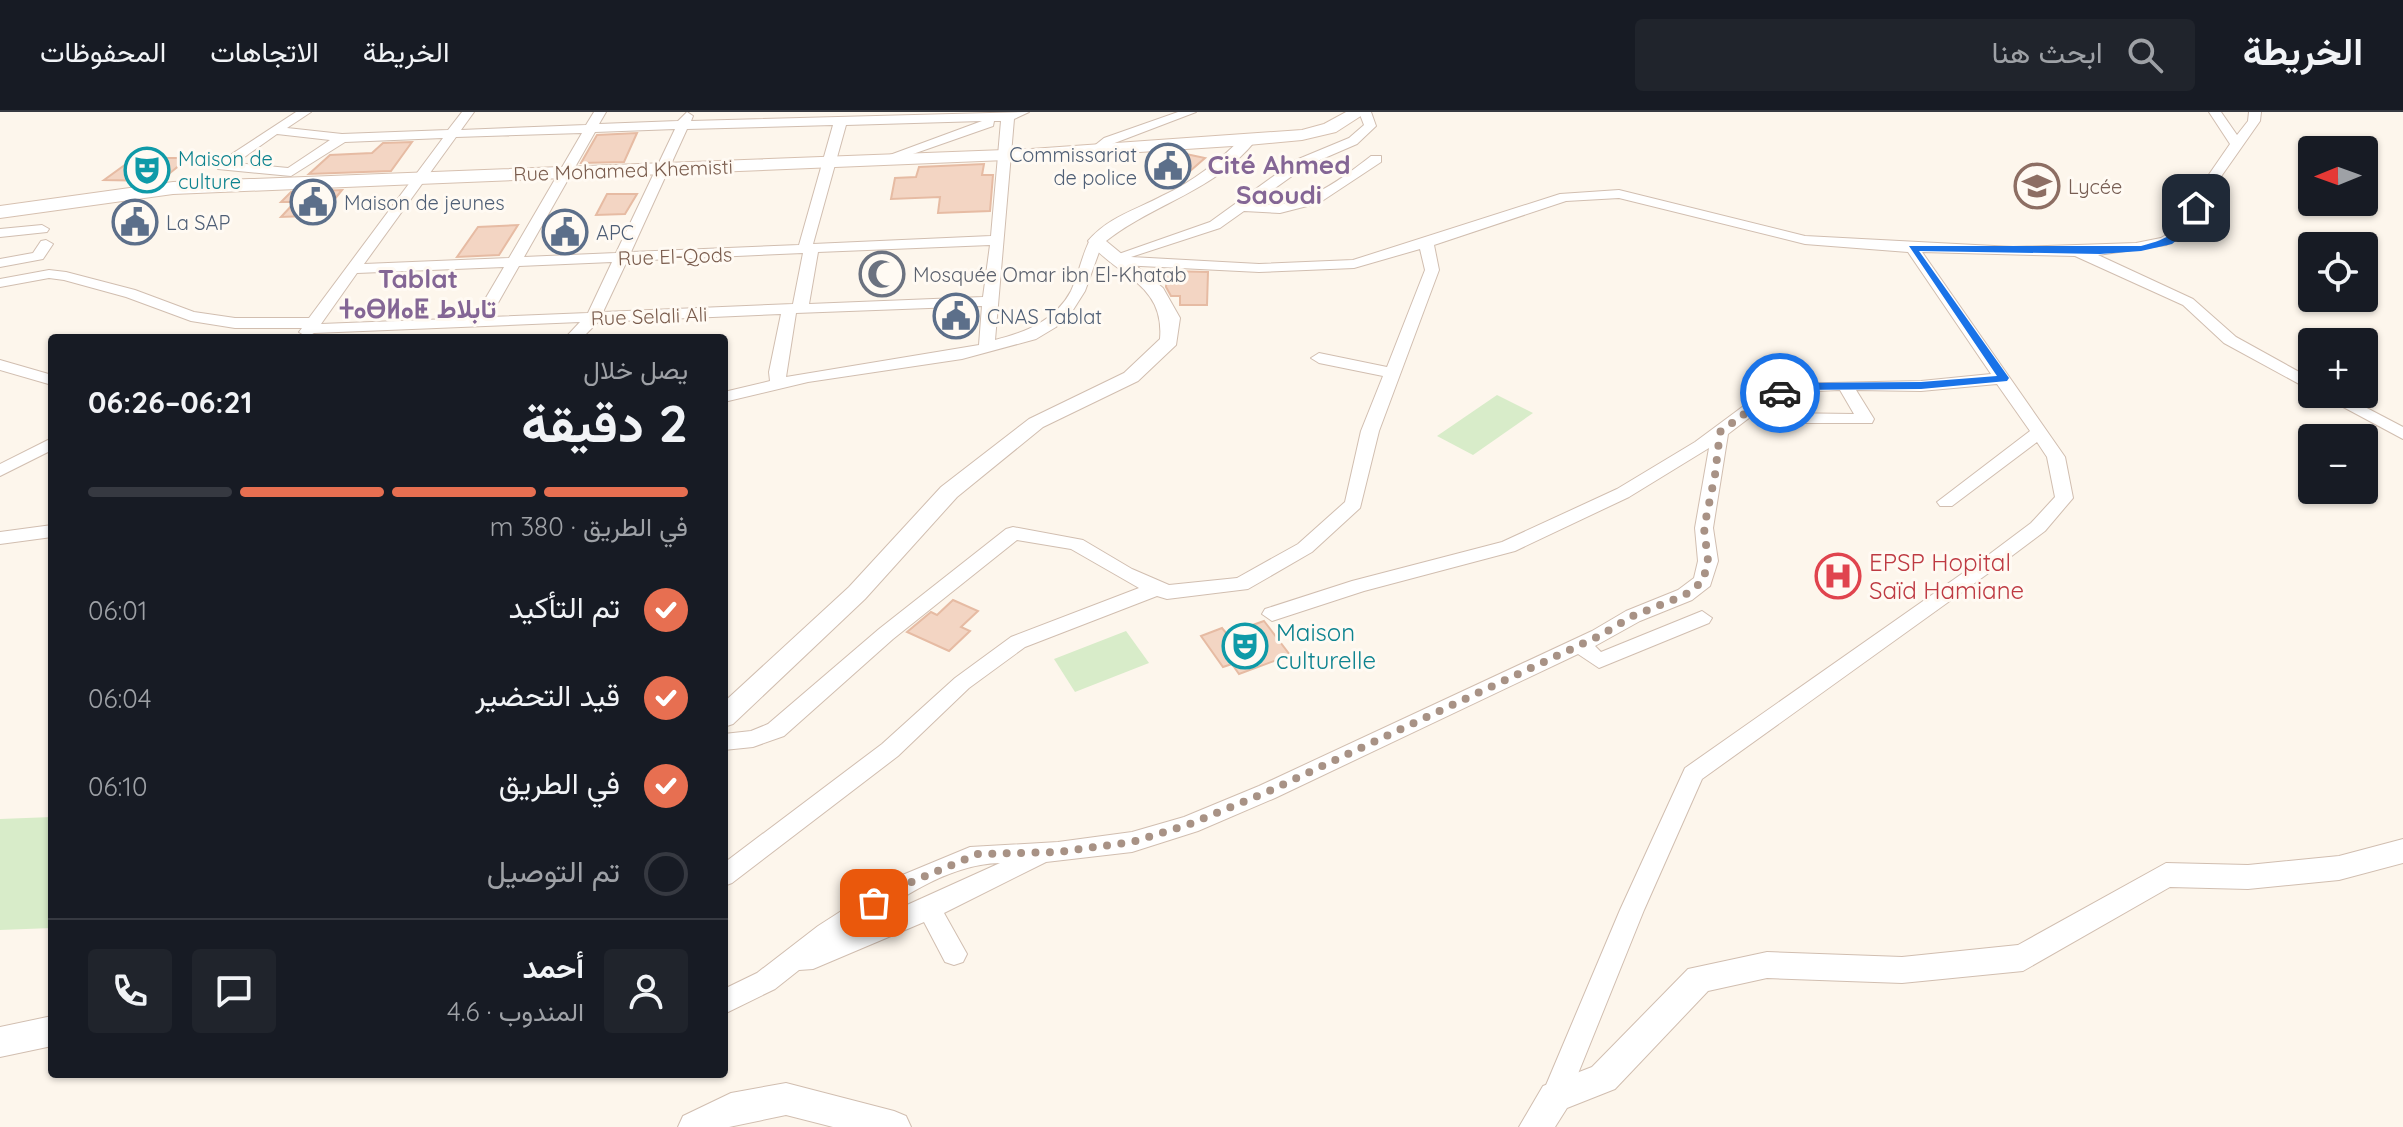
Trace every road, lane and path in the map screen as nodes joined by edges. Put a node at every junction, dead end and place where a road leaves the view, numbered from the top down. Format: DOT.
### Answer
graph roads {
  1 [pos="305,112"];
  2 [pos="468,112"];
  3 [pos="600,112"];
  4 [pos="689,112"];
  5 [pos="1023,112"];
  6 [pos="1190,112"];
  7 [pos="1359,112"];
  8 [pos="1365,112"];
  9 [pos="2215,112"];
  10 [pos="2255,112"];
  11 [pos="1008,117"];
  12 [pos="841,120"];
  13 [pos="682,125"];
  14 [pos="590,129"];
  15 [pos="275,130"];
  16 [pos="453,133"];
  17 [pos="342,138"];
  18 [pos="1248,140"];
  19 [pos="2236,143"];
  20 [pos="1095,150"];
  21 [pos="1002,155"];
  22 [pos="885,159"];
  23 [pos="1376,159"];
  24 [pos="830,161"];
  25 [pos="660,168"];
  26 [pos="291,172"];
  27 [pos="566,172"];
  28 [pos="419,179"];
  29 [pos="275,183"];
  30 [pos="1241,206"];
  31 [pos="0,212"];
  32 [pos="0,233"];
  33 [pos="997,240"];
  34 [pos="1096,241"];
  35 [pos="1426,243"];
  36 [pos="1912,248"];
  37 [pos="811,250"];
  38 [pos="2075,250"];
  39 [pos="619,258"];
  40 [pos="1118,259"];
  41 [pos="515,262"];
  42 [pos="0,263"];
  43 [pos="353,269"];
  44 [pos="0,283"];
  45 [pos="988,301"];
  46 [pos="794,310"];
  47 [pos="593,318"];
  48 [pos="479,322"];
  49 [pos="309,330"];
  50 [pos="577,334"];
  51 [pos="987,346"];
  52 [pos="1319,358"];
  53 [pos="0,365"];
  54 [pos="1394,373"];
  55 [pos="2004,378"];
  56 [pos="2298,378"];
  57 [pos="48,379"];
  58 [pos="779,383"];
  59 [pos="1845,385"];
  60 [pos="728,396"];
  61 [pos="1755,406"];
  62 [pos="2354,408"];
  63 [pos="1720,432"];
  64 [pos="2040,432"];
  65 [pos="2403,434"];
  66 [pos="48,445"];
  67 [pos="0,471"];
  68 [pos="1946,502"];
  69 [pos="48,532"];
  70 [pos="0,538"];
  71 [pos="1158,588"];
  72 [pos="1272,614"];
  73 [pos="1702,618"];
  74 [pos="1580,645"];
  75 [pos="728,713"];
  76 [pos="728,742"];
  77 [pos="2403,851"];
  78 [pos="1044,852"];
  79 [pos="728,873"];
  80 [pos="929,909"];
  81 [pos="954,954"];
  82 [pos="779,971"];
  83 [pos="728,1000"];
  84 [pos="48,1032"];
  85 [pos="0,1042"];
  86 [pos="1555,1097"];
  87 [pos="695,1127"];
  88 [pos="894,1127"];
  89 [pos="1536,1127"];
  1 -- 15 [label="street"];
  2 -- 16 [label="street"];
  3 -- 14 [label="street"];
  4 -- 13 [label="street"];
  5 -- 11 [label="street"];
  6 -- 20 [label="street"];
  7 -- 18 [label="main road, Rue Mohamed Khemisti"];
  8 -- 30 [label="street"];
  9 -- 19 [label="street"];
  10 -- 19 [label="street"];
  11 -- 12 [label="street"];
  11 -- 21 [label="street"];
  11 -- 22 [label="street"];
  12 -- 13 [label="street"];
  12 -- 24 [label="street"];
  13 -- 14 [label="street"];
  13 -- 25 [label="street"];
  14 -- 16 [label="street"];
  14 -- 27 [label="street"];
  15 -- 17 [label="street"];
  15 -- 26 [label="street"];
  16 -- 17 [label="street"];
  16 -- 28 [label="street"];
  17 -- 26 [label="street"];
  18 -- 20 [label="main road, Rue Mohamed Khemisti"];
  18 -- 34 [label="street"];
  19 -- 38 [label="street"];
  20 -- 21 [label="main road, Rue Mohamed Khemisti"];
  21 -- 22 [label="main road, Rue Mohamed Khemisti"];
  21 -- 33 [label="street"];
  22 -- 24 [label="main road, Rue Mohamed Khemisti"];
  23 -- 30 [label="street"];
  24 -- 25 [label="main road, Rue Mohamed Khemisti"];
  24 -- 37 [label="street"];
  25 -- 27 [label="main road, Rue Mohamed Khemisti"];
  25 -- 39 [label="street"];
  26 -- 29 [label="street"];
  27 -- 28 [label="main road, Rue Mohamed Khemisti"];
  27 -- 41 [label="street"];
  28 -- 29 [label="main road, Rue Mohamed Khemisti"];
  28 -- 43 [label="street"];
  29 -- 31 [label="main road, Rue Mohamed Khemisti"];
  30 -- 40 [label="street"];
  32 -- 42 [label="street"];
  33 -- 37 [label="street, Rue El-Qods"];
  33 -- 45 [label="street"];
  34 -- 40 [label="street"];
  34 -- 51 [label="street"];
  35 -- 36 [label="street"];
  35 -- 40 [label="street"];
  35 -- 54 [label="street"];
  36 -- 38 [label="street"];
  36 -- 55 [label="street"];
  37 -- 39 [label="street, Rue El-Qods"];
  37 -- 46 [label="street"];
  38 -- 56 [label="street"];
  39 -- 41 [label="street, Rue El-Qods"];
  39 -- 47 [label="street"];
  40 -- 75 [label="street"];
  41 -- 43 [label="street, Rue El-Qods"];
  41 -- 48 [label="street"];
  43 -- 49 [label="street"];
  44 -- 49 [label="street, Rue Selali Ali"];
  45 -- 46 [label="street, Rue Selali Ali"];
  45 -- 51 [label="street"];
  46 -- 47 [label="street, Rue Selali Ali"];
  46 -- 58 [label="street"];
  47 -- 48 [label="street, Rue Selali Ali"];
  47 -- 50 [label="street"];
  48 -- 49 [label="street, Rue Selali Ali"];
  51 -- 58 [label="street"];
  52 -- 54 [label="street"];
  53 -- 57 [label="street"];
  54 -- 71 [label="street"];
  55 -- 59 [label="street"];
  55 -- 64 [label="street"];
  58 -- 60 [label="street"];
  59 -- 61 [label="street"];
  59 -- 61 [label="street"];
  61 -- 63 [label="street"];
  62 -- 65 [label="street"];
  63 -- 72 [label="street"];
  63 -- 74 [label="street"];
  64 -- 68 [label="street"];
  64 -- 86 [label="street"];
  66 -- 67 [label="street"];
  69 -- 70 [label="street"];
  71 -- 76 [label="street"];
  71 -- 79 [label="street"];
  73 -- 74 [label="street"];
  74 -- 78 [label="street"];
  77 -- 86 [label="street"];
  78 -- 80 [label="street"];
  78 -- 82 [label="street"];
  80 -- 81 [label="street"];
  80 -- 82 [label="street"];
  82 -- 83 [label="street"];
  84 -- 85 [label="street"];
  86 -- 89 [label="street"];
  87 -- 88 [label="street"];
}
